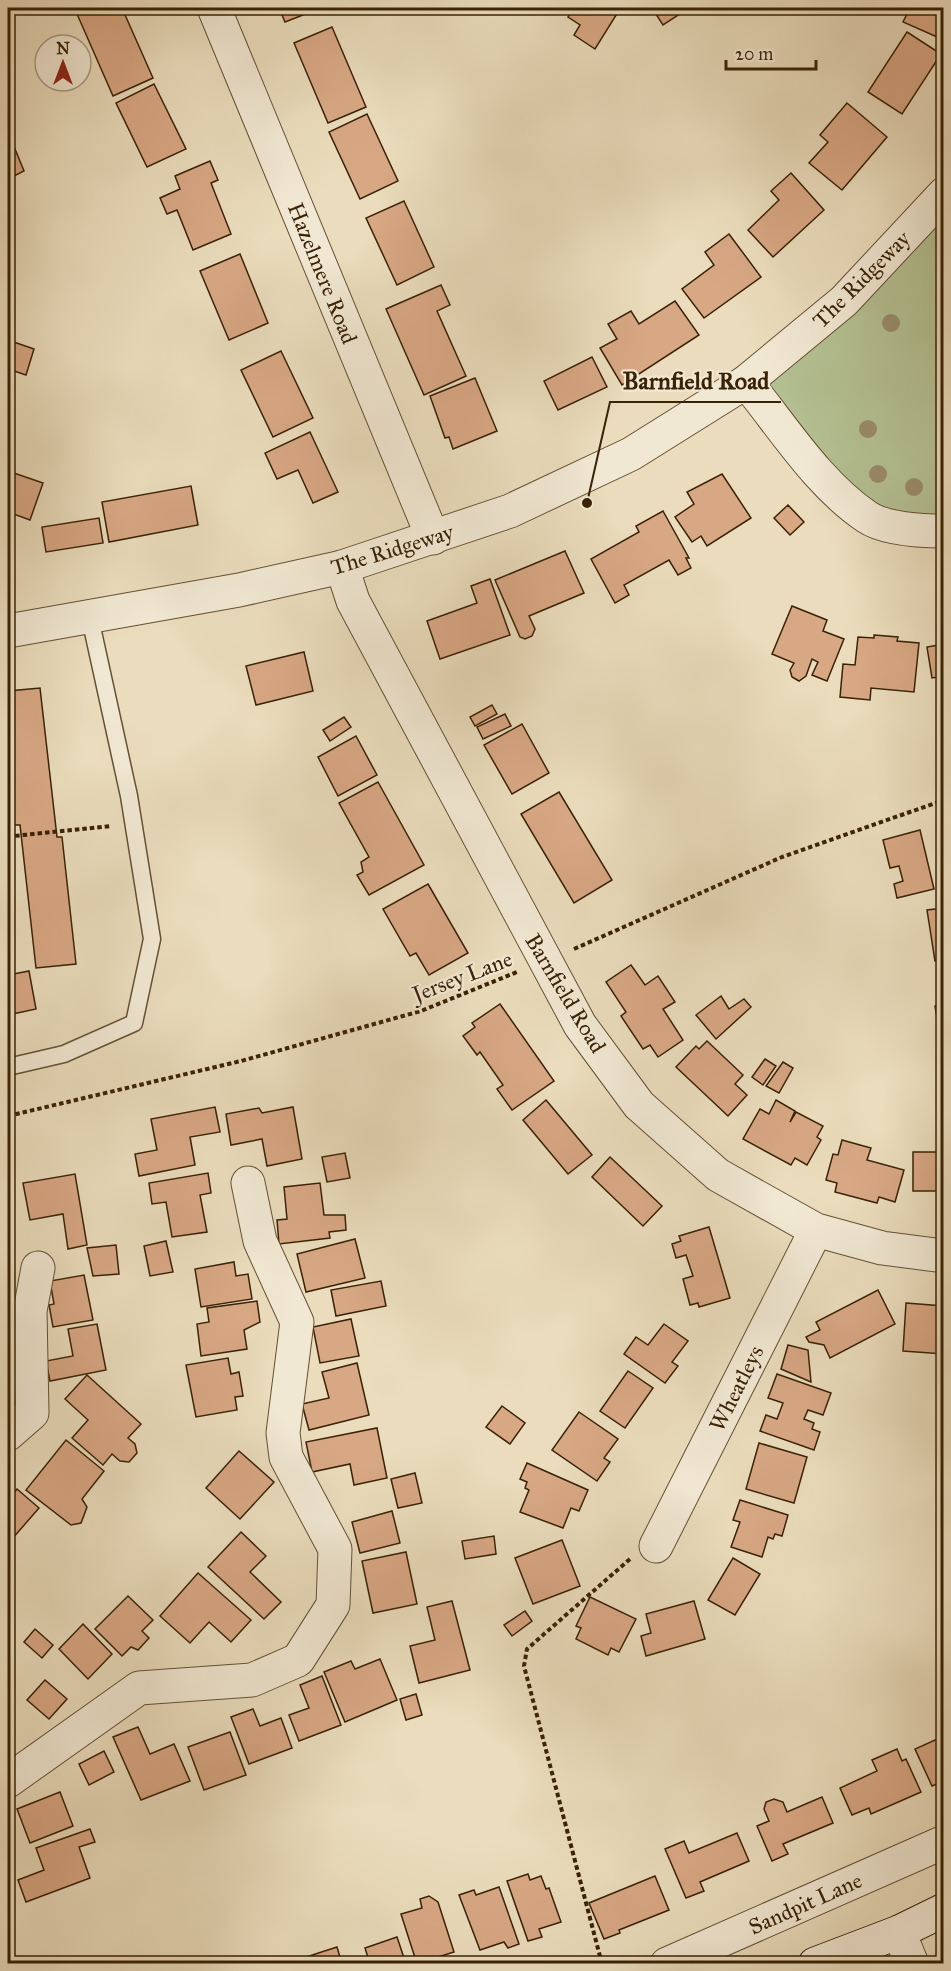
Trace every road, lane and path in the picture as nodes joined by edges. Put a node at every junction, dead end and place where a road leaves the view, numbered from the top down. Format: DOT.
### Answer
graph roads {
  1 [pos="213,8"];
  2 [pos="944,194"];
  3 [pos="746,382"];
  4 [pos="944,531"];
  5 [pos="433,538"];
  6 [pos="342,567"];
  7 [pos="90,618"];
  8 [pos="8,631"];
  9 [pos="944,800"];
  10 [pos="134,824"];
  11 [pos="8,834"];
  12 [pos="544,962"];
  13 [pos="8,1067"];
  14 [pos="8,1116"];
  15 [pos="248,1183"];
  16 [pos="816,1230"];
  17 [pos="944,1256"];
  18 [pos="38,1268"];
  19 [pos="8,1434"];
  20 [pos="656,1546"];
  21 [pos="8,1781"];
  22 [pos="944,1842"];
  23 [pos="944,1910"];
  24 [pos="899,1932"];
  25 [pos="602,1964"];
  26 [pos="667,1964"];
  27 [pos="815,1964"];
  28 [pos="912,1964"];
  1 -- 5 [label="street, Hazelmere Road"];
  2 -- 3 [label="street, The Ridgeway"];
  3 -- 4 [label="street"];
  3 -- 5 [label="street, The Ridgeway"];
  5 -- 6 [label="street, The Ridgeway"];
  6 -- 7 [label="street, The Ridgeway"];
  6 -- 12 [label="street, Barnfield Road"];
  7 -- 8 [label="street, The Ridgeway"];
  7 -- 10 [label="lane"];
  9 -- 12 [label="path, Jersey Lane"];
  10 -- 11 [label="path"];
  10 -- 13 [label="lane"];
  12 -- 14 [label="path, Jersey Lane"];
  12 -- 16 [label="street, Barnfield Road"];
  15 -- 21 [label="street"];
  16 -- 17 [label="street, Barnfield Road"];
  16 -- 20 [label="street, Wheatleys"];
  18 -- 19 [label="street"];
  20 -- 25 [label="path"];
  22 -- 26 [label="street, Sandpit Lane"];
  23 -- 24 [label="street"];
  24 -- 27 [label="street"];
  24 -- 28 [label="street"];
}
